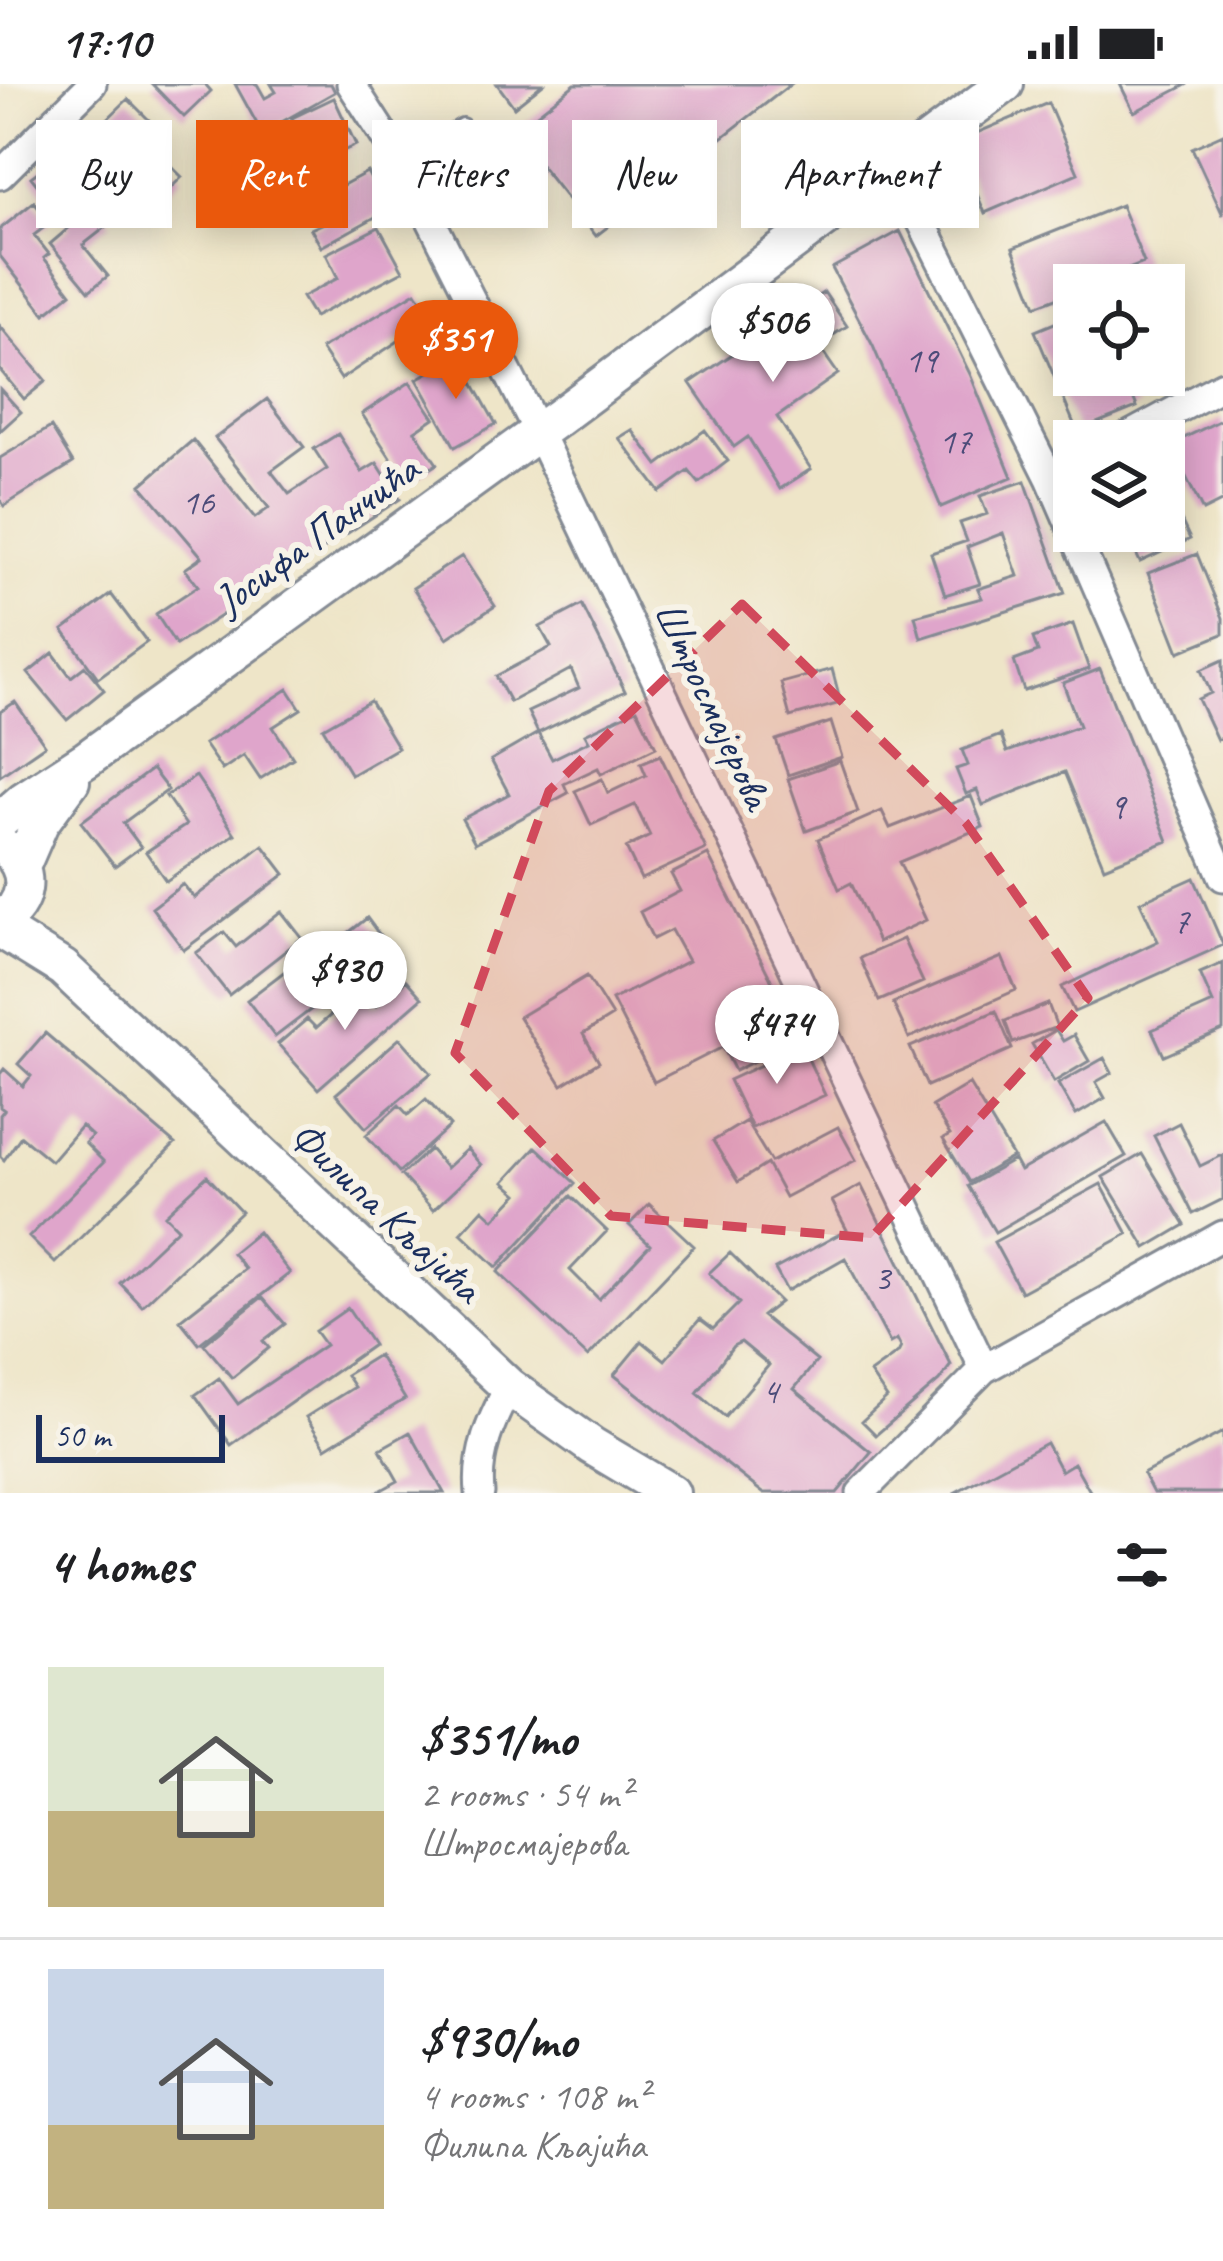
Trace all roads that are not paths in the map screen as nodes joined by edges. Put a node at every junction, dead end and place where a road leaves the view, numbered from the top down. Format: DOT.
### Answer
graph roads {
  1 [pos="92,84"];
  2 [pos="351,84"];
  3 [pos="1005,84"];
  4 [pos="374,120"];
  5 [pos="957,120"];
  6 [pos="0,175"];
  7 [pos="435,228"];
  8 [pos="812,228"];
  9 [pos="928,228"];
  10 [pos="1223,385"];
  11 [pos="1159,420"];
  12 [pos="538,432"];
  13 [pos="1053,456"];
  14 [pos="1093,552"];
  15 [pos="87,759"];
  16 [pos="1223,804"];
  17 [pos="1197,819"];
  18 [pos="0,821"];
  19 [pos="15,868"];
  20 [pos="1223,877"];
  21 [pos="0,925"];
  22 [pos="62,968"];
  23 [pos="1223,1234"];
  24 [pos="984,1369"];
  25 [pos="509,1387"];
  26 [pos="480,1493"];
  27 [pos="671,1493"];
  28 [pos="861,1493"];
  1 -- 6 [label="street"];
  2 -- 4 [label="street, Штросмајерова"];
  3 -- 5 [label="street, Јосифа Панчића"];
  7 -- 12 [label="street, Штросмајерова"];
  8 -- 12 [label="street, Јосифа Панчића"];
  9 -- 13 [label="street"];
  10 -- 11 [label="street"];
  12 -- 15 [label="street, Јосифа Панчића"];
  12 -- 24 [label="street, Штросмајерова"];
  14 -- 17 [label="street"];
  15 -- 18 [label="street, Јосифа Панчића"];
  15 -- 19 [label="street, Јосифа Панчића"];
  16 -- 17 [label="street"];
  17 -- 20 [label="street"];
  19 -- 21 [label="street, Јосифа Панчића"];
  19 -- 22 [label="street, Филипа Кљајића"];
  21 -- 22 [label="street, Филипа Кљајића"];
  22 -- 25 [label="street, Филипа Кљајића"];
  23 -- 24 [label="street"];
  24 -- 28 [label="street"];
  25 -- 26 [label="street"];
  25 -- 27 [label="street, Филипа Кљајића"];
}
